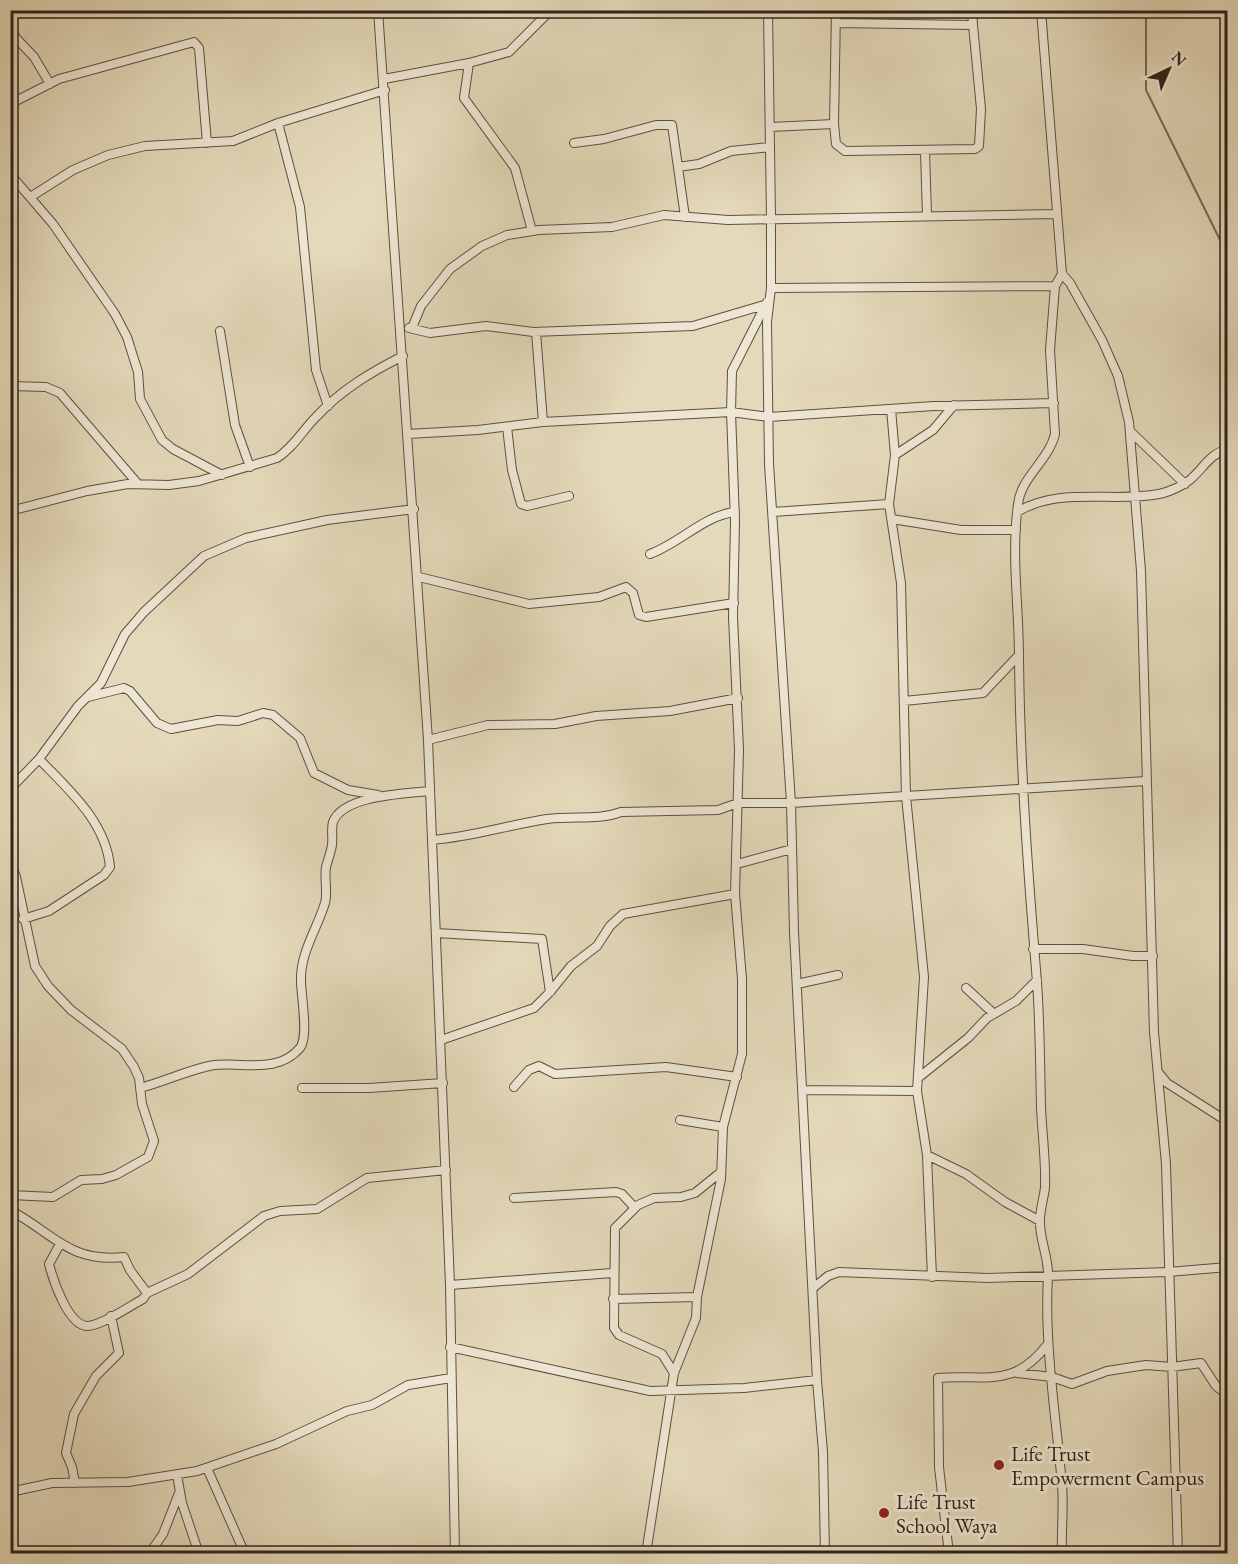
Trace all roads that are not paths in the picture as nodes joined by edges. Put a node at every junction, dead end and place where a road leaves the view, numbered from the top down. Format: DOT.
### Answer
graph roads {
  1 [pos="378,10"];
  2 [pos="551,10"];
  3 [pos="768,10"];
  4 [pos="836,10"];
  5 [pos="972,10"];
  6 [pos="1041,10"];
  7 [pos="836,23"];
  8 [pos="974,25"];
  9 [pos="10,27"];
  10 [pos="469,63"];
  11 [pos="384,79"];
  12 [pos="50,84"];
  13 [pos="385,90"];
  14 [pos="10,104"];
  15 [pos="278,123"];
  16 [pos="834,124"];
  17 [pos="770,127"];
  18 [pos="207,143"];
  19 [pos="574,143"];
  20 [pos="770,147"];
  21 [pos="925,151"];
  22 [pos="678,167"];
  23 [pos="10,174"];
  24 [pos="32,196"];
  25 [pos="1056,214"];
  26 [pos="927,215"];
  27 [pos="685,217"];
  28 [pos="771,218"];
  29 [pos="532,231"];
  30 [pos="1062,274"];
  31 [pos="1055,286"];
  32 [pos="771,288"];
  33 [pos="766,303"];
  34 [pos="412,328"];
  35 [pos="402,329"];
  36 [pos="220,331"];
  37 [pos="536,332"];
  38 [pos="404,356"];
  39 [pos="10,386"];
  40 [pos="1054,403"];
  41 [pos="954,405"];
  42 [pos="328,406"];
  43 [pos="891,409"];
  44 [pos="731,412"];
  45 [pos="769,417"];
  46 [pos="543,422"];
  47 [pos="507,427"];
  48 [pos="1130,431"];
  49 [pos="408,435"];
  50 [pos="1227,449"];
  51 [pos="895,455"];
  52 [pos="250,467"];
  53 [pos="222,475"];
  54 [pos="138,484"];
  55 [pos="1185,484"];
  56 [pos="569,496"];
  57 [pos="1135,497"];
  58 [pos="890,504"];
  59 [pos="414,509"];
  60 [pos="10,511"];
  61 [pos="735,512"];
  62 [pos="773,512"];
  63 [pos="1017,512"];
  64 [pos="892,519"];
  65 [pos="1016,530"];
  66 [pos="650,554"];
  67 [pos="418,577"];
  68 [pos="734,603"];
  69 [pos="1019,655"];
  70 [pos="87,697"];
  71 [pos="738,698"];
  72 [pos="904,701"];
  73 [pos="428,740"];
  74 [pos="39,759"];
  75 [pos="1146,781"];
  76 [pos="10,789"];
  77 [pos="1023,789"];
  78 [pos="429,791"];
  79 [pos="381,796"];
  80 [pos="906,796"];
  81 [pos="738,803"];
  82 [pos="791,803"];
  83 [pos="432,840"];
  84 [pos="792,849"];
  85 [pos="10,861"];
  86 [pos="737,864"];
  87 [pos="735,894"];
  88 [pos="24,919"];
  89 [pos="436,933"];
  90 [pos="1033,949"];
  91 [pos="1153,956"];
  92 [pos="838,975"];
  93 [pos="1037,980"];
  94 [pos="797,984"];
  95 [pos="966,988"];
  96 [pos="550,992"];
  97 [pos="993,1013"];
  98 [pos="441,1040"];
  99 [pos="1158,1071"];
  100 [pos="737,1077"];
  101 [pos="918,1078"];
  102 [pos="443,1083"];
  103 [pos="140,1088"];
  104 [pos="302,1088"];
  105 [pos="514,1088"];
  106 [pos="803,1090"];
  107 [pos="918,1091"];
  108 [pos="680,1120"];
  109 [pos="1227,1122"];
  110 [pos="723,1127"];
  111 [pos="927,1155"];
  112 [pos="446,1170"];
  113 [pos="721,1172"];
  114 [pos="10,1195"];
  115 [pos="514,1198"];
  116 [pos="635,1208"];
  117 [pos="10,1210"];
  118 [pos="1040,1221"];
  119 [pos="60,1244"];
  120 [pos="1227,1267"];
  121 [pos="613,1272"];
  122 [pos="1168,1272"];
  123 [pos="1049,1274"];
  124 [pos="932,1277"];
  125 [pos="450,1285"];
  126 [pos="813,1288"];
  127 [pos="147,1293"];
  128 [pos="697,1298"];
  129 [pos="613,1299"];
  130 [pos="111,1316"];
  131 [pos="1047,1345"];
  132 [pos="450,1347"];
  133 [pos="1172,1367"];
  134 [pos="1016,1373"];
  135 [pos="674,1374"];
  136 [pos="1052,1377"];
  137 [pos="451,1378"];
  138 [pos="817,1380"];
  139 [pos="673,1389"];
  140 [pos="1227,1396"];
  141 [pos="207,1468"];
  142 [pos="177,1475"];
  143 [pos="75,1483"];
  144 [pos="10,1491"];
  145 [pos="180,1492"];
  146 [pos="149,1554"];
  147 [pos="199,1554"];
  148 [pos="245,1554"];
  149 [pos="455,1554"];
  150 [pos="646,1554"];
  151 [pos="825,1554"];
  152 [pos="948,1554"];
  153 [pos="1062,1554"];
  154 [pos="1178,1554"];
  1 -- 11 [label="street"];
  2 -- 10 [label="street"];
  3 -- 17 [label="street"];
  4 -- 7 [label="street"];
  5 -- 8 [label="street"];
  6 -- 25 [label="street"];
  7 -- 8 [label="street"];
  7 -- 16 [label="street"];
  8 -- 21 [label="street"];
  9 -- 12 [label="street"];
  10 -- 11 [label="street"];
  10 -- 29 [label="street"];
  11 -- 13 [label="street"];
  12 -- 14 [label="street"];
  12 -- 18 [label="street"];
  13 -- 15 [label="street"];
  13 -- 35 [label="street"];
  15 -- 18 [label="street"];
  15 -- 42 [label="street"];
  16 -- 17 [label="street"];
  16 -- 21 [label="street"];
  17 -- 20 [label="street"];
  18 -- 24 [label="street"];
  19 -- 22 [label="street"];
  20 -- 22 [label="street"];
  20 -- 28 [label="street"];
  21 -- 26 [label="street"];
  22 -- 27 [label="street"];
  23 -- 24 [label="street"];
  24 -- 53 [label="street"];
  25 -- 26 [label="street"];
  25 -- 30 [label="street"];
  26 -- 28 [label="street"];
  27 -- 28 [label="street"];
  27 -- 29 [label="street"];
  28 -- 32 [label="street"];
  29 -- 34 [label="street"];
  30 -- 31 [label="street"];
  30 -- 48 [label="street"];
  31 -- 32 [label="street"];
  31 -- 40 [label="street"];
  32 -- 33 [label="street"];
  33 -- 37 [label="street"];
  33 -- 44 [label="street"];
  33 -- 45 [label="street"];
  34 -- 35 [label="street"];
  34 -- 37 [label="street"];
  35 -- 38 [label="street"];
  36 -- 52 [label="street"];
  37 -- 46 [label="street"];
  38 -- 42 [label="street"];
  38 -- 49 [label="street"];
  39 -- 54 [label="street"];
  40 -- 41 [label="street"];
  40 -- 63 [label="street"];
  41 -- 43 [label="street"];
  41 -- 51 [label="street"];
  42 -- 52 [label="street"];
  43 -- 45 [label="street"];
  43 -- 51 [label="street"];
  44 -- 45 [label="street"];
  44 -- 46 [label="street"];
  44 -- 61 [label="street"];
  45 -- 62 [label="street"];
  46 -- 47 [label="street"];
  47 -- 49 [label="street"];
  47 -- 56 [label="street"];
  48 -- 55 [label="street"];
  48 -- 57 [label="street"];
  49 -- 59 [label="street"];
  50 -- 55 [label="street"];
  51 -- 58 [label="street"];
  52 -- 53 [label="street"];
  53 -- 54 [label="street"];
  54 -- 60 [label="street"];
  55 -- 57 [label="street"];
  57 -- 63 [label="street"];
  57 -- 75 [label="street"];
  58 -- 62 [label="street"];
  58 -- 64 [label="street"];
  59 -- 67 [label="street"];
  59 -- 70 [label="street"];
  61 -- 66 [label="street"];
  61 -- 68 [label="street"];
  62 -- 82 [label="street"];
  63 -- 65 [label="street"];
  64 -- 65 [label="street"];
  64 -- 72 [label="street"];
  65 -- 69 [label="street"];
  67 -- 68 [label="street"];
  67 -- 73 [label="street"];
  68 -- 71 [label="street"];
  69 -- 72 [label="street"];
  69 -- 77 [label="street"];
  70 -- 74 [label="street"];
  70 -- 79 [label="street"];
  71 -- 73 [label="street"];
  71 -- 81 [label="street"];
  72 -- 80 [label="street"];
  73 -- 78 [label="street"];
  74 -- 76 [label="street"];
  74 -- 88 [label="street"];
  75 -- 77 [label="street"];
  75 -- 91 [label="street"];
  77 -- 80 [label="street"];
  77 -- 90 [label="street"];
  78 -- 79 [label="street"];
  78 -- 83 [label="street"];
  79 -- 103 [label="street"];
  80 -- 82 [label="street"];
  80 -- 101 [label="street"];
  81 -- 82 [label="street"];
  81 -- 83 [label="street"];
  81 -- 86 [label="street"];
  82 -- 84 [label="street"];
  83 -- 89 [label="street"];
  84 -- 86 [label="street"];
  84 -- 94 [label="street"];
  85 -- 88 [label="street"];
  86 -- 87 [label="street"];
  87 -- 96 [label="street"];
  87 -- 100 [label="street"];
  88 -- 103 [label="street"];
  89 -- 96 [label="street"];
  89 -- 98 [label="street"];
  90 -- 91 [label="street"];
  90 -- 93 [label="street"];
  91 -- 99 [label="street"];
  92 -- 94 [label="street"];
  93 -- 97 [label="street"];
  93 -- 118 [label="street"];
  94 -- 106 [label="street"];
  95 -- 97 [label="street"];
  96 -- 98 [label="street"];
  97 -- 101 [label="street"];
  98 -- 102 [label="street"];
  99 -- 109 [label="street"];
  99 -- 122 [label="street"];
  100 -- 105 [label="street"];
  100 -- 110 [label="street"];
  101 -- 107 [label="street"];
  102 -- 104 [label="street"];
  102 -- 112 [label="street"];
  103 -- 114 [label="street"];
  106 -- 107 [label="street"];
  106 -- 126 [label="street"];
  107 -- 111 [label="street"];
  108 -- 110 [label="street"];
  110 -- 113 [label="street"];
  111 -- 118 [label="street"];
  111 -- 124 [label="street"];
  112 -- 125 [label="street"];
  112 -- 127 [label="street"];
  113 -- 116 [label="street"];
  113 -- 128 [label="street"];
  115 -- 116 [label="street"];
  116 -- 121 [label="street"];
  117 -- 119 [label="street"];
  118 -- 123 [label="street"];
  119 -- 127 [label="street"];
  119 -- 130 [label="street"];
  120 -- 122 [label="street"];
  121 -- 125 [label="street"];
  121 -- 129 [label="street"];
  122 -- 123 [label="street"];
  122 -- 133 [label="street"];
  123 -- 124 [label="street"];
  123 -- 131 [label="street"];
  124 -- 126 [label="street"];
  125 -- 132 [label="street"];
  126 -- 138 [label="street"];
  127 -- 130 [label="street"];
  128 -- 129 [label="street"];
  128 -- 135 [label="street"];
  129 -- 135 [label="street"];
  130 -- 143 [label="street"];
  131 -- 134 [label="street"];
  131 -- 136 [label="street"];
  132 -- 137 [label="street"];
  132 -- 139 [label="street"];
  133 -- 136 [label="street"];
  133 -- 140 [label="street"];
  133 -- 154 [label="street"];
  134 -- 136 [label="street"];
  134 -- 152 [label="street"];
  135 -- 139 [label="street"];
  136 -- 153 [label="street"];
  137 -- 141 [label="street"];
  137 -- 149 [label="street"];
  138 -- 139 [label="street"];
  138 -- 151 [label="street"];
  139 -- 150 [label="street"];
  141 -- 142 [label="street"];
  141 -- 148 [label="street"];
  142 -- 143 [label="street"];
  142 -- 145 [label="street"];
  143 -- 144 [label="street"];
  145 -- 146 [label="street"];
  145 -- 147 [label="street"];
}
